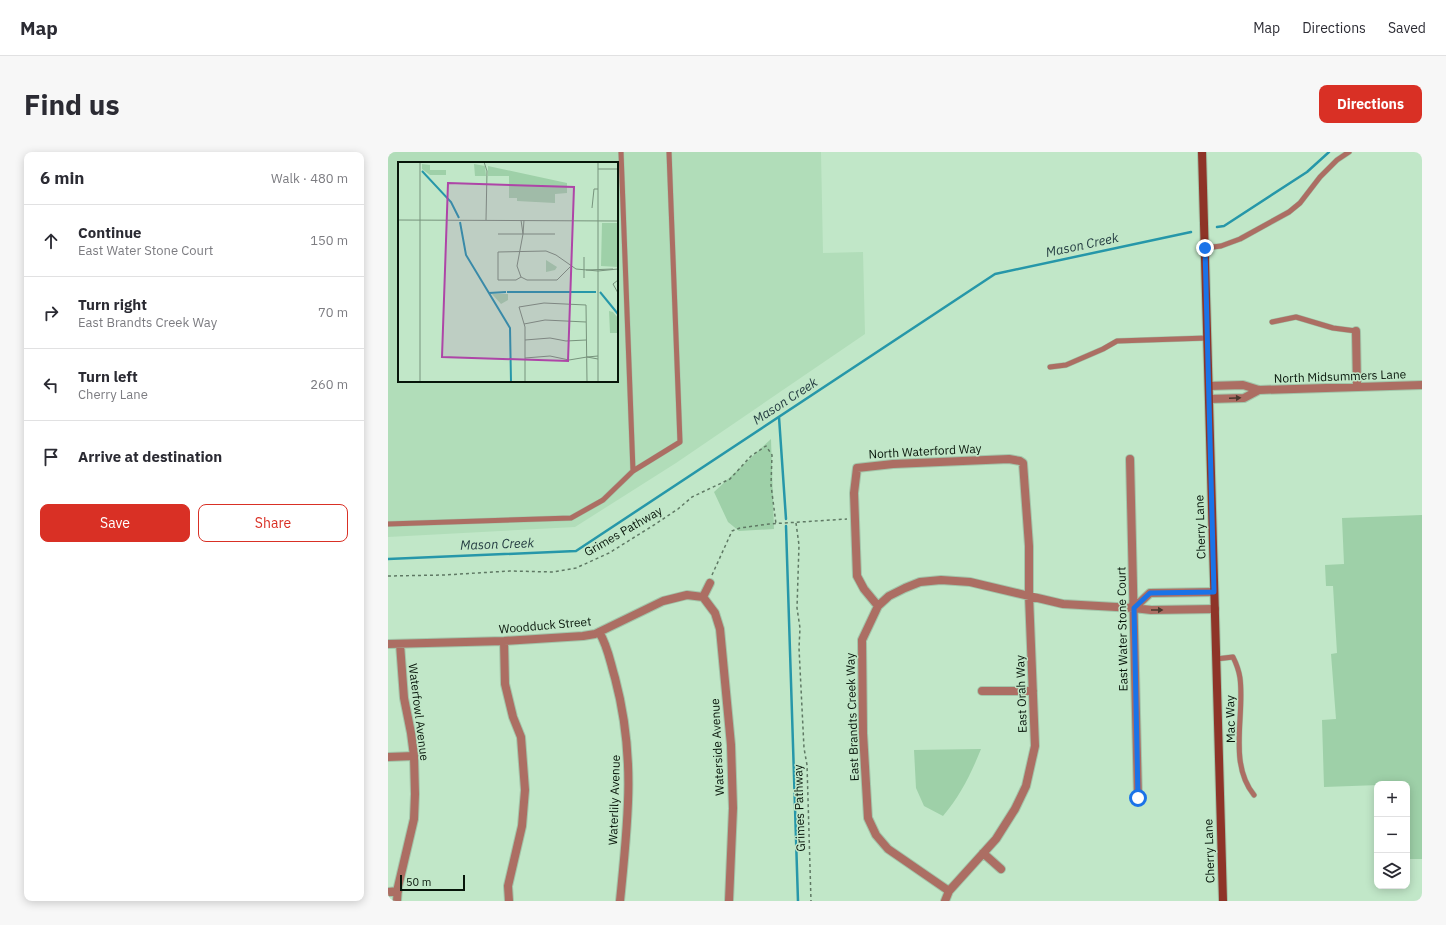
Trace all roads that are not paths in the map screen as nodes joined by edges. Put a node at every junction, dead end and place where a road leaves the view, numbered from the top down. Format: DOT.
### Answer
graph roads {
  1 [pos="621,152"];
  2 [pos="669,152"];
  3 [pos="1202,152"];
  4 [pos="1349,152"];
  5 [pos="1205,248"];
  6 [pos="1272,322"];
  7 [pos="1356,331"];
  8 [pos="1207,338"];
  9 [pos="1050,367"];
  10 [pos="1422,385"];
  11 [pos="1209,386"];
  12 [pos="1357,387"];
  13 [pos="1259,390"];
  14 [pos="1209,399"];
  15 [pos="1130,459"];
  16 [pos="1020,461"];
  17 [pos="633,471"];
  18 [pos="388,524"];
  19 [pos="710,582"];
  20 [pos="1214,592"];
  21 [pos="1029,596"];
  22 [pos="703,597"];
  23 [pos="878,606"];
  24 [pos="1134,608"];
  25 [pos="1214,609"];
  26 [pos="599,632"];
  27 [pos="504,641"];
  28 [pos="388,644"];
  29 [pos="400,644"];
  30 [pos="1216,659"];
  31 [pos="982,691"];
  32 [pos="1033,691"];
  33 [pos="414,756"];
  34 [pos="388,757"];
  35 [pos="1254,795"];
  36 [pos="1138,798"];
  37 [pos="983,853"];
  38 [pos="1001,869"];
  39 [pos="398,891"];
  40 [pos="949,891"];
  41 [pos="388,892"];
  42 [pos="397,901"];
  43 [pos="509,901"];
  44 [pos="620,901"];
  45 [pos="729,901"];
  46 [pos="945,901"];
  47 [pos="1223,901"];
  1 -- 17 [label="lane"];
  2 -- 17 [label="lane"];
  3 -- 5 [label="main road, Cherry Lane"];
  4 -- 5 [label="lane"];
  5 -- 8 [label="main road, Cherry Lane"];
  6 -- 7 [label="lane"];
  7 -- 12 [label="street"];
  8 -- 9 [label="lane"];
  8 -- 11 [label="main road, Cherry Lane"];
  10 -- 12 [label="street, North Midsummers Lane"];
  11 -- 13 [label="street, North Midsummers Lane"];
  11 -- 14 [label="main road, Cherry Lane"];
  12 -- 13 [label="street, North Midsummers Lane"];
  14 -- 13 [label="street, North Midsummers Lane, one-way"];
  14 -- 20 [label="main road, Cherry Lane"];
  15 -- 24 [label="street, East Water Stone Court"];
  16 -- 21 [label="street, East Orah Way"];
  16 -- 23 [label="street, North Waterford Way"];
  17 -- 18 [label="lane"];
  19 -- 22 [label="street"];
  20 -- 24 [label="street"];
  20 -- 25 [label="main road, Cherry Lane"];
  21 -- 23 [label="street, East Brandts Creek Way"];
  21 -- 24 [label="street, East Brandts Creek Way"];
  21 -- 32 [label="street, East Orah Way"];
  22 -- 26 [label="street, Woodduck Street"];
  22 -- 45 [label="street, Waterside Avenue"];
  23 -- 40 [label="street, East Brandts Creek Way"];
  24 -- 25 [label="street, East Brandts Creek Way, one-way"];
  24 -- 36 [label="street, East Water Stone Court"];
  25 -- 30 [label="main road, Cherry Lane"];
  26 -- 27 [label="street, Woodduck Street"];
  26 -- 44 [label="street, Waterlily Avenue"];
  27 -- 29 [label="street, Woodduck Street"];
  27 -- 43 [label="street"];
  28 -- 29 [label="street, Woodduck Street"];
  29 -- 33 [label="street, Waterfowl Avenue"];
  30 -- 35 [label="lane, Mac Way"];
  30 -- 47 [label="main road, Cherry Lane"];
  31 -- 32 [label="street"];
  32 -- 37 [label="street, East Orah Way"];
  33 -- 34 [label="street"];
  33 -- 39 [label="street, Waterfowl Avenue"];
  37 -- 38 [label="street"];
  37 -- 40 [label="street, East Orah Way"];
  39 -- 41 [label="street"];
  39 -- 42 [label="street, Waterfowl Avenue"];
  40 -- 46 [label="street, East Orah Way"];
}
